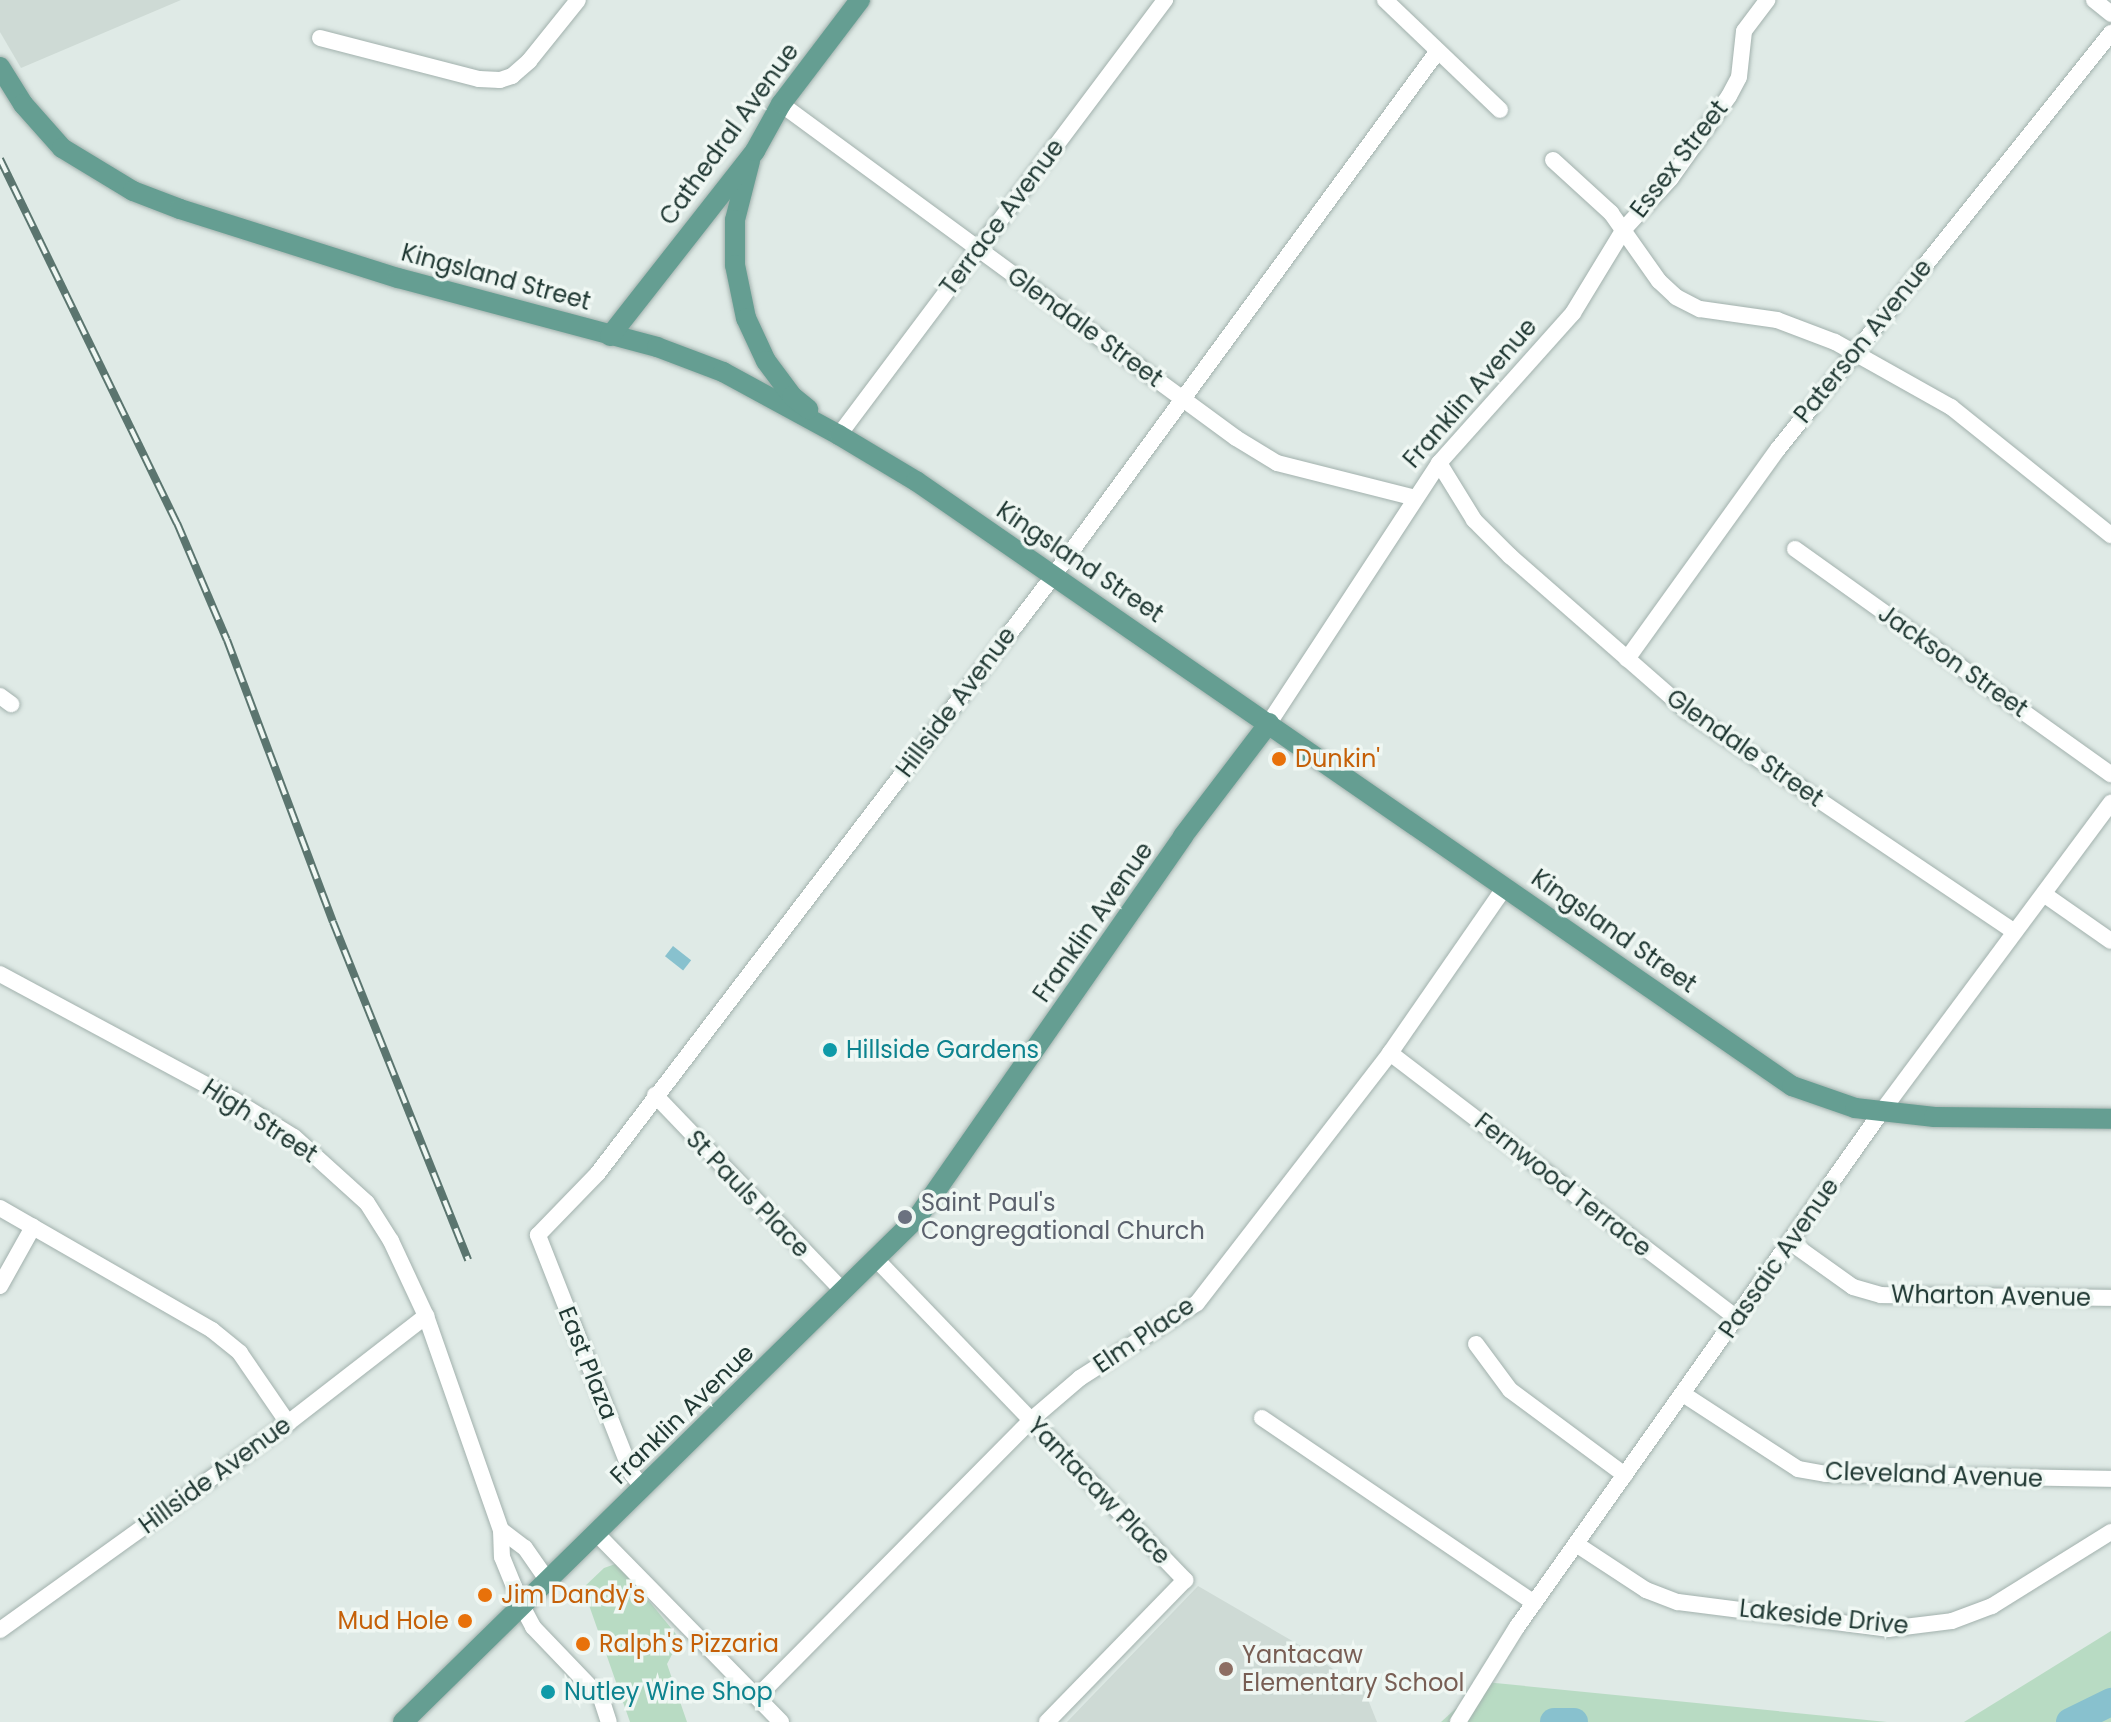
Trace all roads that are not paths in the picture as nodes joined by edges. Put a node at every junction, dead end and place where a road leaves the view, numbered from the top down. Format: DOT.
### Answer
graph roads {
  1 [pos="578,0"];
  2 [pos="860,0"];
  3 [pos="1165,0"];
  4 [pos="1385,0"];
  5 [pos="1767,0"];
  6 [pos="2094,0"];
  7 [pos="2111,14"];
  8 [pos="2111,33"];
  9 [pos="320,38"];
  10 [pos="1437,52"];
  11 [pos="0,67"];
  12 [pos="781,104"];
  13 [pos="1500,110"];
  14 [pos="755,151"];
  15 [pos="1553,160"];
  16 [pos="1624,229"];
  17 [pos="978,249"];
  18 [pos="1573,313"];
  19 [pos="610,336"];
  20 [pos="1853,352"];
  21 [pos="1182,399"];
  22 [pos="839,435"];
  23 [pos="1439,463"];
  24 [pos="1415,498"];
  25 [pos="2111,535"];
  26 [pos="1795,549"];
  27 [pos="1054,575"];
  28 [pos="1627,659"];
  29 [pos="1269,723"];
  30 [pos="2111,774"];
  31 [pos="2111,803"];
  32 [pos="1505,887"];
  33 [pos="2045,895"];
  34 [pos="2013,931"];
  35 [pos="2111,941"];
  36 [pos="0,974"];
  37 [pos="1390,1053"];
  38 [pos="655,1095"];
  39 [pos="1882,1111"];
  40 [pos="2111,1119"];
  41 [pos="0,1208"];
  42 [pos="33,1227"];
  43 [pos="538,1235"];
  44 [pos="1790,1242"];
  45 [pos="876,1259"];
  46 [pos="0,1286"];
  47 [pos="843,1291"];
  48 [pos="2111,1298"];
  49 [pos="426,1316"];
  50 [pos="1736,1318"];
  51 [pos="1476,1344"];
  52 [pos="1683,1394"];
  53 [pos="1262,1418"];
  54 [pos="1031,1420"];
  55 [pos="288,1423"];
  56 [pos="1625,1475"];
  57 [pos="2111,1479"];
  58 [pos="643,1488"];
  59 [pos="501,1530"];
  60 [pos="2111,1532"];
  61 [pos="597,1534"];
  62 [pos="1576,1544"];
  63 [pos="548,1581"];
  64 [pos="1534,1603"];
  65 [pos="522,1606"];
  66 [pos="0,1630"];
  67 [pos="757,1697"];
  68 [pos="403,1722"];
  69 [pos="609,1722"];
  70 [pos="781,1722"];
  71 [pos="1047,1722"];
  72 [pos="1458,1722"];
  1 -- 9 [label="street"];
  2 -- 12 [label="main road, Cathedral Avenue"];
  3 -- 17 [label="street, Terrace Avenue"];
  4 -- 10 [label="street"];
  5 -- 16 [label="street, Essex Street"];
  6 -- 7 [label="street"];
  8 -- 20 [label="street, Paterson Avenue"];
  10 -- 13 [label="street"];
  10 -- 21 [label="street, Hillside Avenue"];
  11 -- 19 [label="main road, Kingsland Street"];
  12 -- 14 [label="main road, Cathedral Avenue"];
  12 -- 17 [label="street, Glendale Street"];
  14 -- 19 [label="main road, Cathedral Avenue"];
  14 -- 22 [label="main road"];
  15 -- 16 [label="street"];
  16 -- 18 [label="street, Essex Street"];
  16 -- 20 [label="street"];
  17 -- 21 [label="street, Glendale Street"];
  17 -- 22 [label="street, Terrace Avenue"];
  18 -- 23 [label="street, Franklin Avenue"];
  19 -- 22 [label="main road, Kingsland Street"];
  20 -- 25 [label="street"];
  20 -- 28 [label="street, Paterson Avenue"];
  21 -- 24 [label="street, Glendale Street"];
  21 -- 27 [label="street, Hillside Avenue"];
  22 -- 27 [label="main road, Kingsland Street"];
  23 -- 24 [label="street, Franklin Avenue"];
  23 -- 28 [label="street, Glendale Street"];
  24 -- 29 [label="street, Franklin Avenue"];
  26 -- 30 [label="street, Jackson Street"];
  27 -- 29 [label="main road, Kingsland Street"];
  27 -- 38 [label="street, Hillside Avenue"];
  28 -- 34 [label="street, Glendale Street"];
  29 -- 32 [label="main road, Kingsland Street"];
  29 -- 45 [label="main road, Franklin Avenue"];
  31 -- 33 [label="street, Passaic Avenue"];
  32 -- 37 [label="street, Elm Place"];
  32 -- 39 [label="main road, Kingsland Street"];
  33 -- 34 [label="street, Passaic Avenue"];
  33 -- 35 [label="street"];
  34 -- 39 [label="street, Passaic Avenue"];
  36 -- 49 [label="street, High Street"];
  37 -- 50 [label="street, Fernwood Terrace"];
  37 -- 54 [label="street, Elm Place"];
  38 -- 43 [label="street, Hillside Avenue"];
  38 -- 47 [label="street, St Pauls Place"];
  39 -- 40 [label="main road, Kingsland Street"];
  39 -- 44 [label="street, Passaic Avenue"];
  41 -- 42 [label="street"];
  42 -- 46 [label="street"];
  42 -- 55 [label="street"];
  43 -- 58 [label="street, East Plaza"];
  44 -- 48 [label="street, Wharton Avenue"];
  44 -- 50 [label="street, Passaic Avenue"];
  45 -- 47 [label="main road, Franklin Avenue"];
  45 -- 54 [label="street, Yantacaw Place"];
  47 -- 58 [label="main road, Franklin Avenue"];
  49 -- 55 [label="street, Hillside Avenue"];
  49 -- 59 [label="street, High Street"];
  50 -- 52 [label="street, Passaic Avenue"];
  51 -- 56 [label="street"];
  52 -- 56 [label="street, Passaic Avenue"];
  52 -- 57 [label="street, Cleveland Avenue"];
  53 -- 64 [label="street"];
  54 -- 67 [label="street, Elm Place"];
  54 -- 71 [label="street, Yantacaw Place"];
  55 -- 66 [label="street, Hillside Avenue"];
  56 -- 62 [label="street, Passaic Avenue"];
  58 -- 61 [label="main road, Franklin Avenue"];
  59 -- 63 [label="street, High Street"];
  59 -- 65 [label="street, High Street"];
  60 -- 62 [label="street, Lakeside Drive"];
  61 -- 63 [label="main road, Franklin Avenue"];
  61 -- 67 [label="street"];
  62 -- 64 [label="street, Passaic Avenue"];
  63 -- 65 [label="main road, Franklin Avenue"];
  64 -- 72 [label="street, Passaic Avenue"];
  65 -- 68 [label="main road, Franklin Avenue"];
  65 -- 69 [label="street, High Street"];
  67 -- 70 [label="street"];
}
